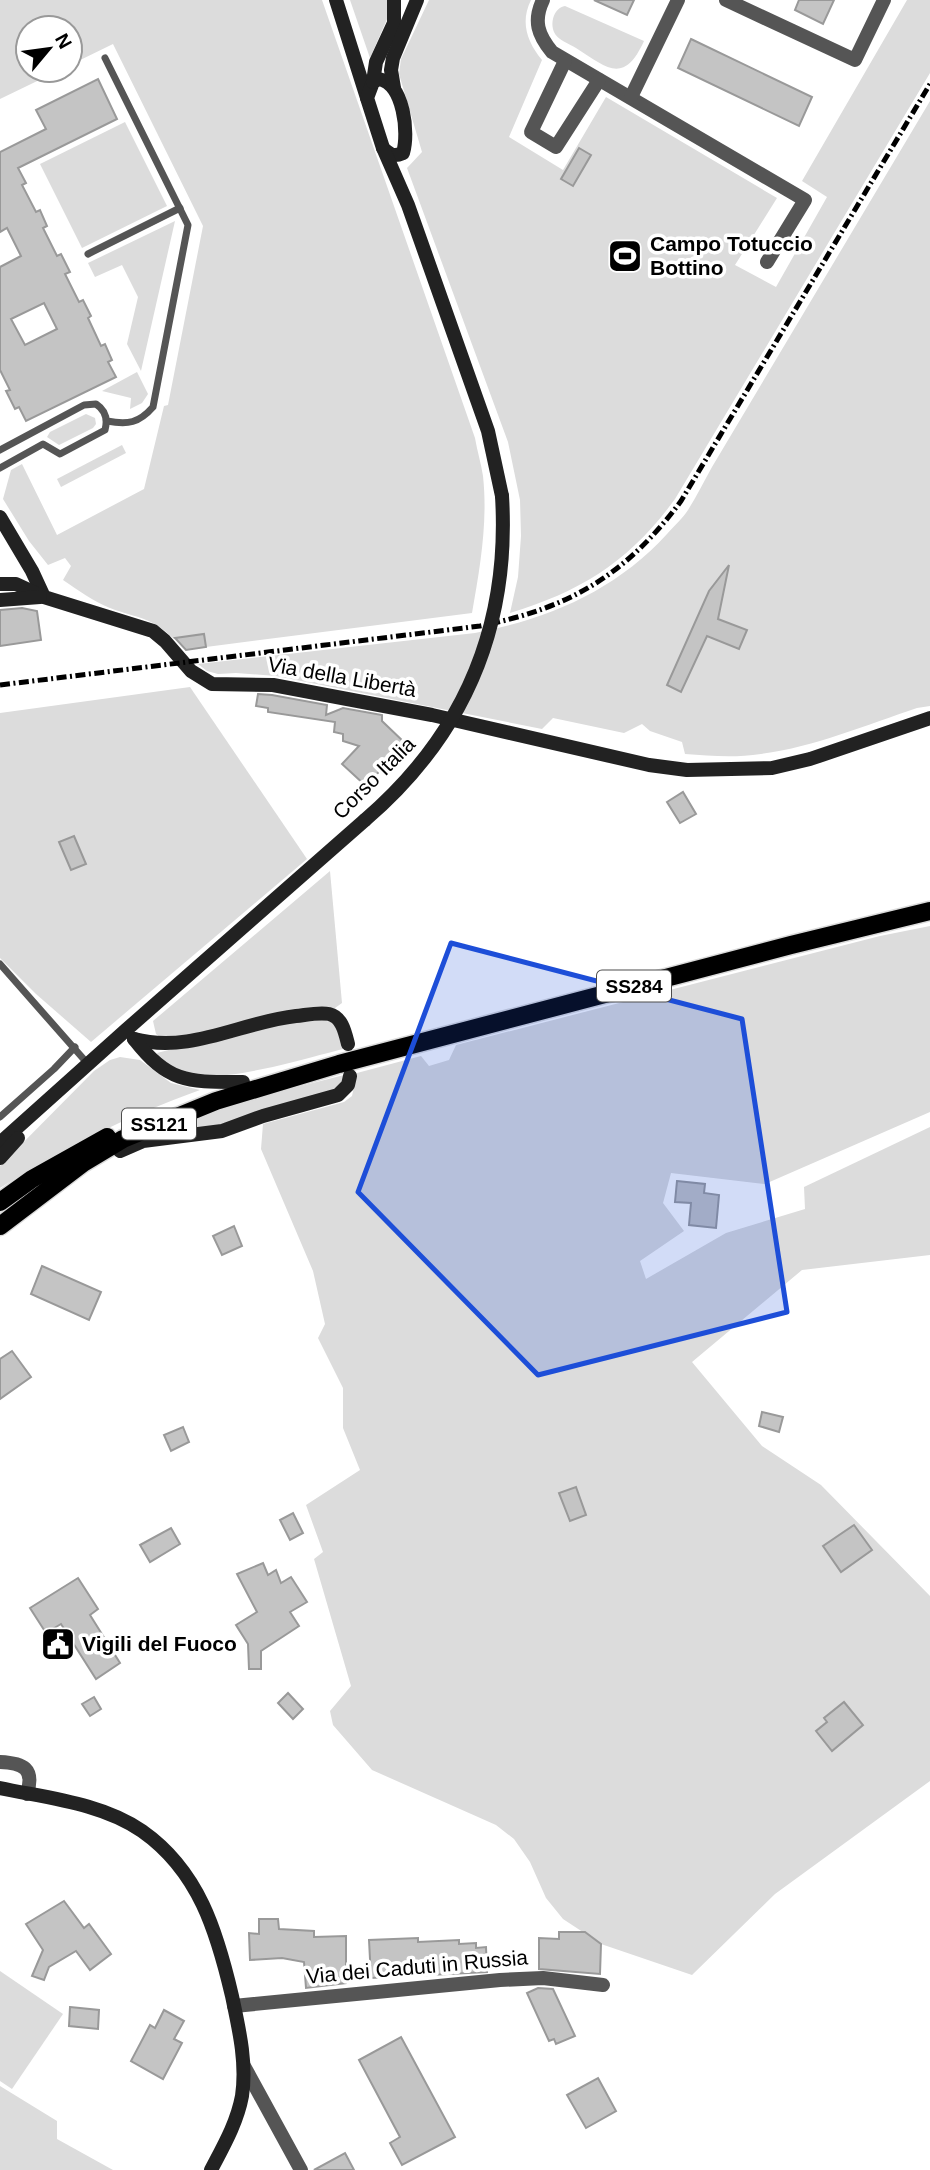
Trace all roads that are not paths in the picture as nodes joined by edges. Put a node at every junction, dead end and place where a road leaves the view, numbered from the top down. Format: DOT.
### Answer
graph roads {
  1 [pos="336,0"];
  2 [pos="394,0"];
  3 [pos="417,0"];
  4 [pos="542,0"];
  5 [pos="678,0"];
  6 [pos="726,0"];
  7 [pos="884,0"];
  8 [pos="344,20"];
  9 [pos="106,58"];
  10 [pos="565,61"];
  11 [pos="375,78"];
  12 [pos="599,80"];
  13 [pos="394,88"];
  14 [pos="631,97"];
  15 [pos="367,98"];
  16 [pos="383,148"];
  17 [pos="403,153"];
  18 [pos="408,205"];
  19 [pos="180,208"];
  20 [pos="88,254"];
  21 [pos="767,262"];
  22 [pos="107,421"];
  23 [pos="0,450"];
  24 [pos="0,468"];
  25 [pos="0,517"];
  26 [pos="0,584"];
  27 [pos="44,597"];
  28 [pos="0,600"];
  29 [pos="930,718"];
  30 [pos="930,911"];
  31 [pos="0,964"];
  32 [pos="130,1034"];
  33 [pos="348,1044"];
  34 [pos="75,1047"];
  35 [pos="88,1064"];
  36 [pos="344,1070"];
  37 [pos="73,1077"];
  38 [pos="243,1082"];
  39 [pos="0,1117"];
  40 [pos="3,1140"];
  41 [pos="0,1158"];
  42 [pos="0,1202"];
  43 [pos="0,1226"];
  44 [pos="0,1232"];
  45 [pos="0,1762"];
  46 [pos="0,1788"];
  47 [pos="27,1794"];
  48 [pos="603,1985"];
  49 [pos="234,2006"];
  50 [pos="244,2066"];
  51 [pos="211,2170"];
  52 [pos="301,2170"];
  1 -- 8 [label="main road"];
  2 -- 11 [label="main road"];
  3 -- 13 [label="main road"];
  4 -- 10 [label="street"];
  5 -- 14 [label="street"];
  6 -- 7 [label="street"];
  8 -- 11 [label="main road"];
  8 -- 15 [label="main road"];
  9 -- 19 [label="lane"];
  10 -- 12 [label="street"];
  10 -- 12 [label="street"];
  11 -- 13 [label="main road"];
  11 -- 15 [label="main road"];
  12 -- 14 [label="street"];
  13 -- 17 [label="main road"];
  14 -- 21 [label="street"];
  15 -- 16 [label="main road"];
  16 -- 17 [label="main road"];
  16 -- 18 [label="main road"];
  17 -- 18 [label="main road"];
  18 -- 32 [label="main road, Corso Italia, bridge"];
  19 -- 20 [label="lane"];
  19 -- 22 [label="lane"];
  22 -- 23 [label="lane"];
  22 -- 24 [label="lane"];
  25 -- 27 [label="main road"];
  26 -- 27 [label="main road"];
  27 -- 28 [label="main road"];
  27 -- 29 [label="main road, Via della Libertà"];
  30 -- 36 [label="main road, SS284"];
  31 -- 34 [label="lane"];
  32 -- 33 [label="main road"];
  32 -- 35 [label="main road, Corso Italia"];
  32 -- 38 [label="main road"];
  34 -- 35 [label="lane"];
  34 -- 39 [label="lane"];
  35 -- 37 [label="main road, Corso Italia"];
  36 -- 38 [label="main road, SS121"];
  36 -- 43 [label="main road, SS121"];
  36 -- 44 [label="main road"];
  37 -- 40 [label="main road, Corso Italia"];
  37 -- 41 [label="main road"];
  38 -- 42 [label="main road, SS121"];
  45 -- 47 [label="street"];
  46 -- 47 [label="main road"];
  47 -- 49 [label="main road"];
  48 -- 49 [label="street, Via dei Caduti in Russia"];
  49 -- 50 [label="main road"];
  50 -- 51 [label="main road"];
  50 -- 52 [label="street"];
}
